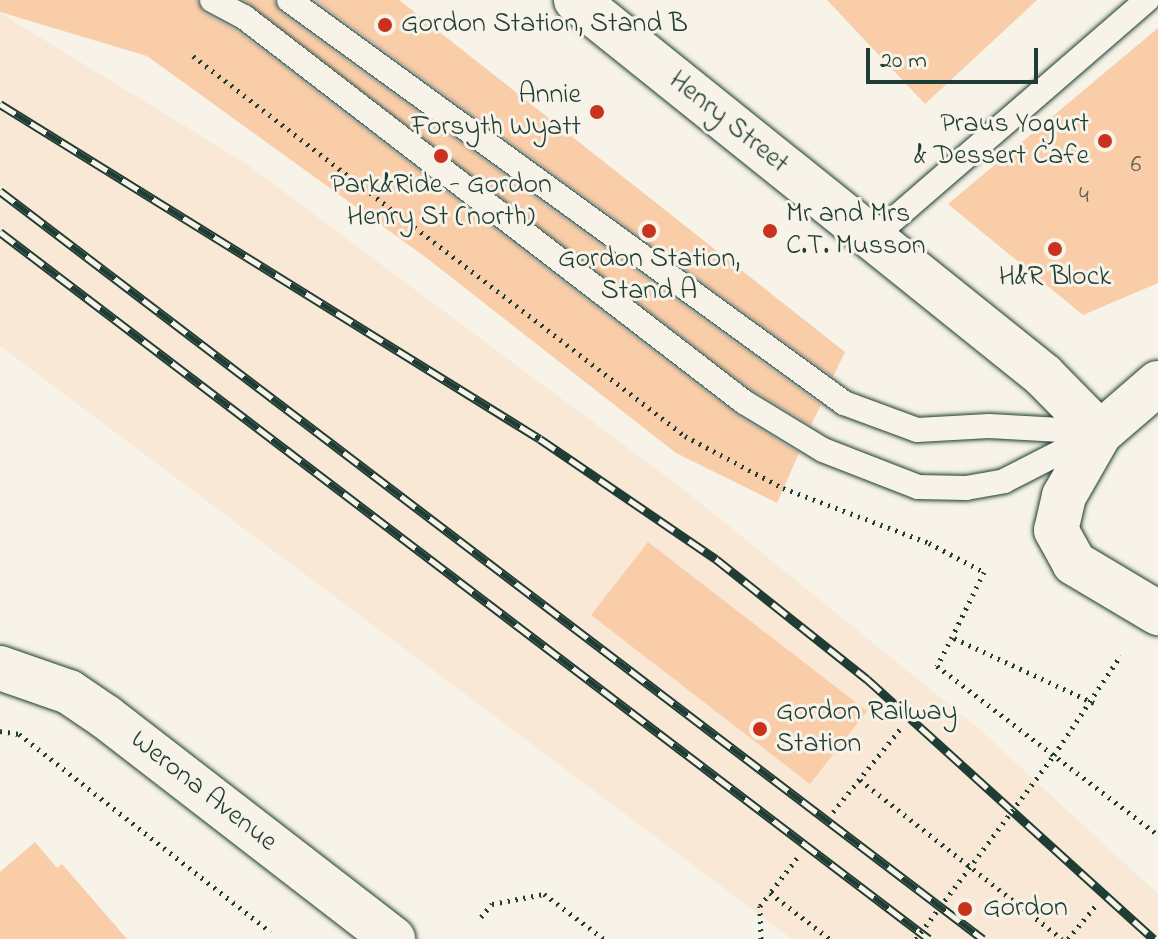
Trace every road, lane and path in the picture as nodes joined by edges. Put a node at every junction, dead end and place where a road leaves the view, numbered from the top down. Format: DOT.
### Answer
graph roads {
  1 [pos="212,0"];
  2 [pos="289,0"];
  3 [pos="576,0"];
  4 [pos="1147,0"];
  5 [pos="193,56"];
  6 [pos="871,239"];
  7 [pos="1158,383"];
  8 [pos="1100,433"];
  9 [pos="1158,613"];
  10 [pos="952,637"];
  11 [pos="1121,655"];
  12 [pos="0,668"];
  13 [pos="1094,703"];
  14 [pos="901,728"];
  15 [pos="0,731"];
  16 [pos="1054,755"];
  17 [pos="860,780"];
  18 [pos="833,812"];
  19 [pos="1158,835"];
  20 [pos="797,858"];
  21 [pos="971,867"];
  22 [pos="770,893"];
  23 [pos="1097,904"];
  24 [pos="481,917"];
  25 [pos="271,932"];
  26 [pos="373,934"];
  27 [pos="604,939"];
  28 [pos="761,939"];
  29 [pos="830,939"];
  30 [pos="916,939"];
  31 [pos="1065,939"];
  1 -- 8 [label="lane"];
  2 -- 8 [label="lane"];
  3 -- 6 [label="street, Henry Street"];
  4 -- 6 [label="lane"];
  5 -- 10 [label="path"];
  6 -- 8 [label="street, Henry Street"];
  7 -- 8 [label="street"];
  8 -- 9 [label="street"];
  10 -- 13 [label="path"];
  10 -- 16 [label="path"];
  11 -- 13 [label="path"];
  12 -- 26 [label="street, Werona Avenue"];
  13 -- 16 [label="path"];
  14 -- 17 [label="path"];
  15 -- 25 [label="path"];
  16 -- 19 [label="path"];
  16 -- 21 [label="path, bridge"];
  17 -- 18 [label="path"];
  17 -- 21 [label="path"];
  20 -- 22 [label="path"];
  21 -- 30 [label="path, bridge"];
  21 -- 31 [label="path"];
  22 -- 28 [label="path"];
  22 -- 29 [label="path"];
  23 -- 31 [label="path"];
  24 -- 27 [label="path"];
}
